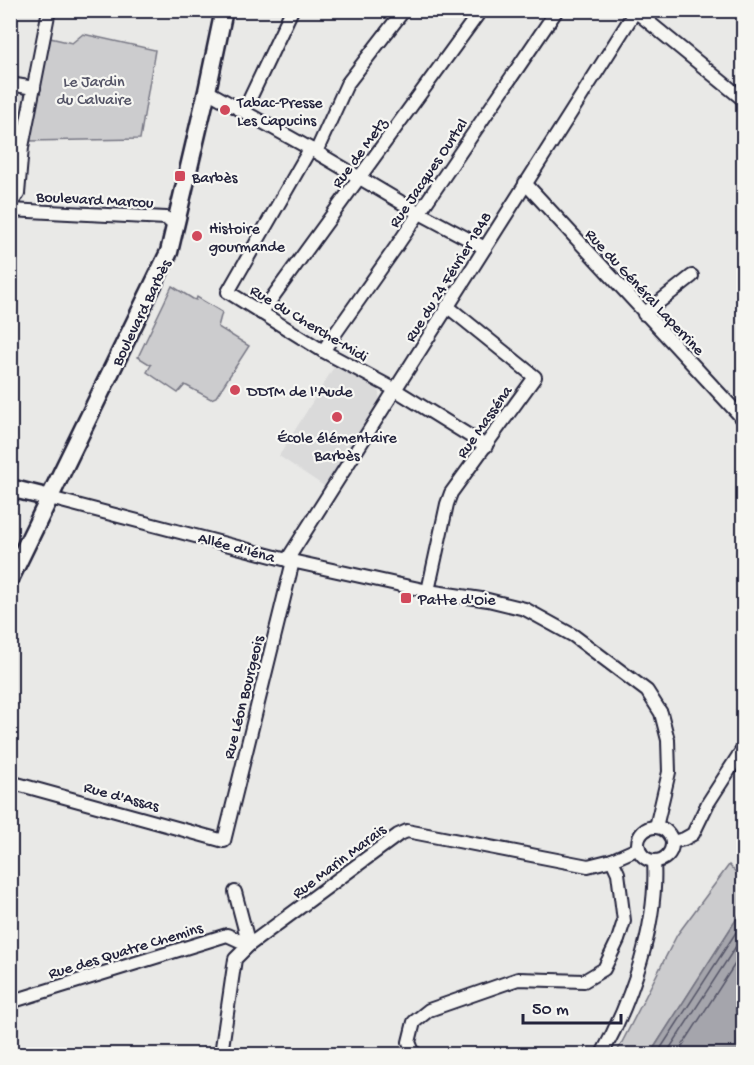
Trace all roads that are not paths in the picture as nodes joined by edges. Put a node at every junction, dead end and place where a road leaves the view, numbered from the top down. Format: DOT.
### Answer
graph roads {
  1 [pos="49,10"];
  2 [pos="224,10"];
  3 [pos="292,10"];
  4 [pos="404,10"];
  5 [pos="481,10"];
  6 [pos="557,10"];
  7 [pos="635,11"];
  8 [pos="10,84"];
  9 [pos="34,88"];
  10 [pos="207,91"];
  11 [pos="744,100"];
  12 [pos="244,111"];
  13 [pos="314,150"];
  14 [pos="360,177"];
  15 [pos="525,183"];
  16 [pos="10,204"];
  17 [pos="10,210"];
  18 [pos="420,212"];
  19 [pos="175,226"];
  20 [pos="485,248"];
  21 [pos="692,276"];
  22 [pos="447,306"];
  23 [pos="261,313"];
  24 [pos="644,314"];
  25 [pos="323,351"];
  26 [pos="394,389"];
  27 [pos="744,420"];
  28 [pos="486,446"];
  29 [pos="10,488"];
  30 [pos="50,498"];
  31 [pos="290,560"];
  32 [pos="10,579"];
  33 [pos="428,591"];
  34 [pos="744,747"];
  35 [pos="10,782"];
  36 [pos="656,827"];
  37 [pos="224,841"];
  38 [pos="672,842"];
  39 [pos="639,848"];
  40 [pos="612,860"];
  41 [pos="654,861"];
  42 [pos="235,892"];
  43 [pos="249,945"];
  44 [pos="10,1002"];
  45 [pos="221,1054"];
  46 [pos="414,1054"];
  47 [pos="602,1054"];
  1 -- 9 [label="street"];
  2 -- 10 [label="main road, Boulevard Barbès"];
  3 -- 12 [label="street"];
  4 -- 13 [label="street"];
  5 -- 14 [label="street, Rue de Metz"];
  6 -- 18 [label="street, Rue Jacques Ourtal"];
  7 -- 11 [label="street"];
  7 -- 15 [label="street, Rue du 24 Février 1848"];
  8 -- 9 [label="street"];
  9 -- 16 [label="street"];
  10 -- 12 [label="street"];
  10 -- 19 [label="main road, Boulevard Barbès"];
  12 -- 13 [label="street"];
  13 -- 14 [label="street"];
  13 -- 23 [label="street, Rue du Cherche-Midi"];
  14 -- 18 [label="street"];
  14 -- 23 [label="street, Rue de Metz"];
  15 -- 20 [label="street, Rue du 24 Février 1848"];
  15 -- 24 [label="street, Rue du Général Laperrine"];
  17 -- 19 [label="street, Boulevard Marcou"];
  18 -- 20 [label="street"];
  18 -- 25 [label="street, Rue Jacques Ourtal"];
  19 -- 30 [label="main road, Boulevard Barbès"];
  20 -- 22 [label="street, Rue du 24 Février 1848"];
  21 -- 24 [label="street"];
  22 -- 26 [label="street, Rue du 24 Février 1848"];
  22 -- 28 [label="street, Rue Masséna"];
  23 -- 25 [label="street, Rue du Cherche-Midi"];
  24 -- 27 [label="street, Rue du Général Laperrine"];
  25 -- 26 [label="street, Rue du Cherche-Midi"];
  26 -- 28 [label="street, Rue du Cherche-Midi"];
  26 -- 31 [label="street, Rue du 24 Février 1848"];
  28 -- 33 [label="street, Rue Masséna"];
  29 -- 30 [label="main road, Allée d'Iéna"];
  30 -- 31 [label="street, Allée d'Iéna"];
  30 -- 32 [label="main road, Boulevard Barbès"];
  31 -- 33 [label="street, Allée d'Iéna"];
  31 -- 37 [label="street, Rue Léon Bourgeois"];
  33 -- 36 [label="street, Allée d'Iéna"];
  34 -- 38 [label="street"];
  35 -- 37 [label="street, Rue d'Assas"];
  36 -- 38 [label="street"];
  36 -- 39 [label="street"];
  38 -- 41 [label="street"];
  39 -- 40 [label="street, Rue Marin Marais"];
  39 -- 41 [label="street"];
  40 -- 43 [label="street, Rue Marin Marais"];
  40 -- 46 [label="street"];
  41 -- 47 [label="street"];
  42 -- 43 [label="street"];
  43 -- 44 [label="street, Rue des Quatre Chemins"];
  43 -- 45 [label="street, Rue Marin Marais"];
}
